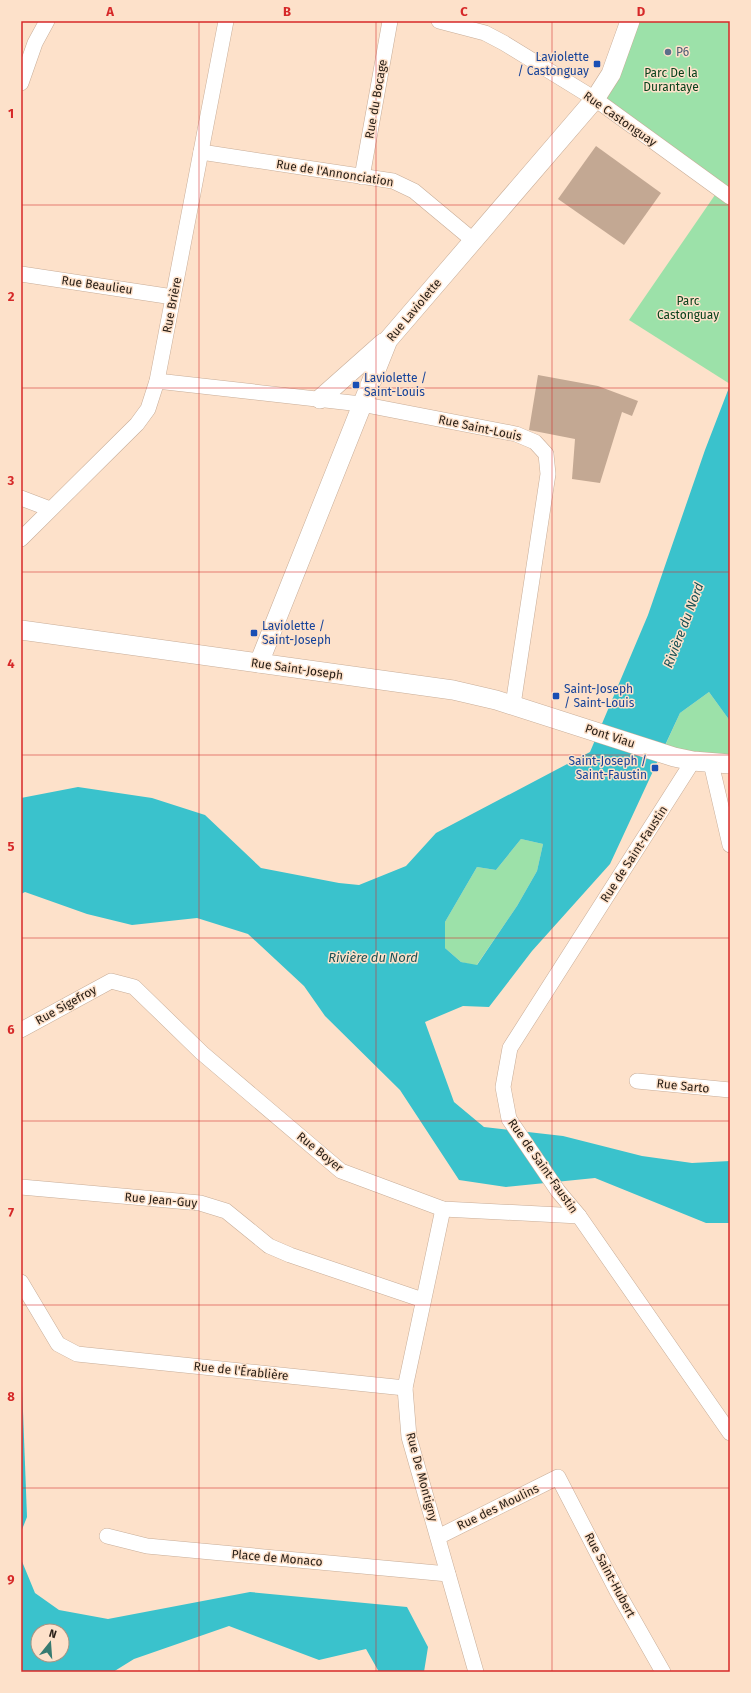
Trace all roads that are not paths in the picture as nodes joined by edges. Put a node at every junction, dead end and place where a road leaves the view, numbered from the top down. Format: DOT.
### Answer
graph roads {
  1 [pos="47,21"];
  2 [pos="226,21"];
  3 [pos="390,21"];
  4 [pos="439,21"];
  5 [pos="630,21"];
  6 [pos="21,83"];
  7 [pos="595,100"];
  8 [pos="201,152"];
  9 [pos="362,176"];
  10 [pos="730,198"];
  11 [pos="474,241"];
  12 [pos="21,274"];
  13 [pos="173,297"];
  14 [pos="388,340"];
  15 [pos="157,381"];
  16 [pos="320,399"];
  17 [pos="361,404"];
  18 [pos="21,498"];
  19 [pos="50,509"];
  20 [pos="21,539"];
  21 [pos="21,630"];
  22 [pos="258,663"];
  23 [pos="512,705"];
  24 [pos="569,723"];
  25 [pos="702,762"];
  26 [pos="730,764"];
  27 [pos="730,845"];
  28 [pos="111,981"];
  29 [pos="21,1030"];
  30 [pos="637,1081"];
  31 [pos="730,1090"];
  32 [pos="21,1187"];
  33 [pos="443,1209"];
  34 [pos="579,1216"];
  35 [pos="21,1282"];
  36 [pos="423,1300"];
  37 [pos="405,1388"];
  38 [pos="730,1433"];
  39 [pos="558,1477"];
  40 [pos="107,1536"];
  41 [pos="438,1537"];
  42 [pos="448,1574"];
  43 [pos="476,1672"];
  44 [pos="663,1672"];
  1 -- 6 [label="street"];
  2 -- 8 [label="street, Rue Brière"];
  3 -- 9 [label="street, Rue du Bocage"];
  4 -- 7 [label="street, Rue Castonguay"];
  5 -- 7 [label="street, Rue Laviolette"];
  7 -- 10 [label="street, Rue Castonguay"];
  7 -- 11 [label="street, Rue Laviolette"];
  8 -- 9 [label="street, Rue de l'Annonciation"];
  8 -- 13 [label="street, Rue Brière"];
  9 -- 11 [label="street, Rue de l'Annonciation"];
  11 -- 14 [label="street, Rue Laviolette"];
  12 -- 13 [label="street, Rue Beaulieu"];
  13 -- 15 [label="street, Rue Brière"];
  14 -- 16 [label="street"];
  14 -- 17 [label="street, Rue Laviolette"];
  15 -- 16 [label="street, Rue Saint-Louis"];
  15 -- 19 [label="street, Rue Brière"];
  16 -- 17 [label="street, Rue Saint-Louis"];
  17 -- 22 [label="street, Rue Laviolette"];
  17 -- 23 [label="street, Rue Saint-Louis"];
  18 -- 19 [label="street"];
  19 -- 20 [label="street, Rue Brière"];
  21 -- 22 [label="street, Rue Saint-Joseph"];
  22 -- 23 [label="street, Rue Saint-Joseph"];
  23 -- 24 [label="street, Rue Saint-Joseph"];
  24 -- 25 [label="street, Pont Viau"];
  25 -- 26 [label="street"];
  25 -- 27 [label="street"];
  25 -- 34 [label="street, Rue de Saint-Faustin"];
  28 -- 29 [label="street, Rue Sigefroy"];
  28 -- 33 [label="street, Rue Boyer"];
  30 -- 31 [label="street, Rue Sarto"];
  32 -- 36 [label="street, Rue Jean-Guy"];
  33 -- 34 [label="street, Rue Boyer"];
  33 -- 36 [label="street, Rue De Montigny"];
  34 -- 38 [label="street, Rue de Saint-Faustin"];
  35 -- 37 [label="street, Rue de l'Érablière"];
  36 -- 37 [label="street, Rue De Montigny"];
  37 -- 41 [label="street, Rue De Montigny"];
  39 -- 41 [label="street, Rue des Moulins"];
  39 -- 44 [label="street, Rue Saint-Hubert"];
  40 -- 42 [label="street, Place de Monaco"];
  41 -- 42 [label="street, Rue De Montigny"];
  42 -- 43 [label="street, Rue De Montigny"];
}
